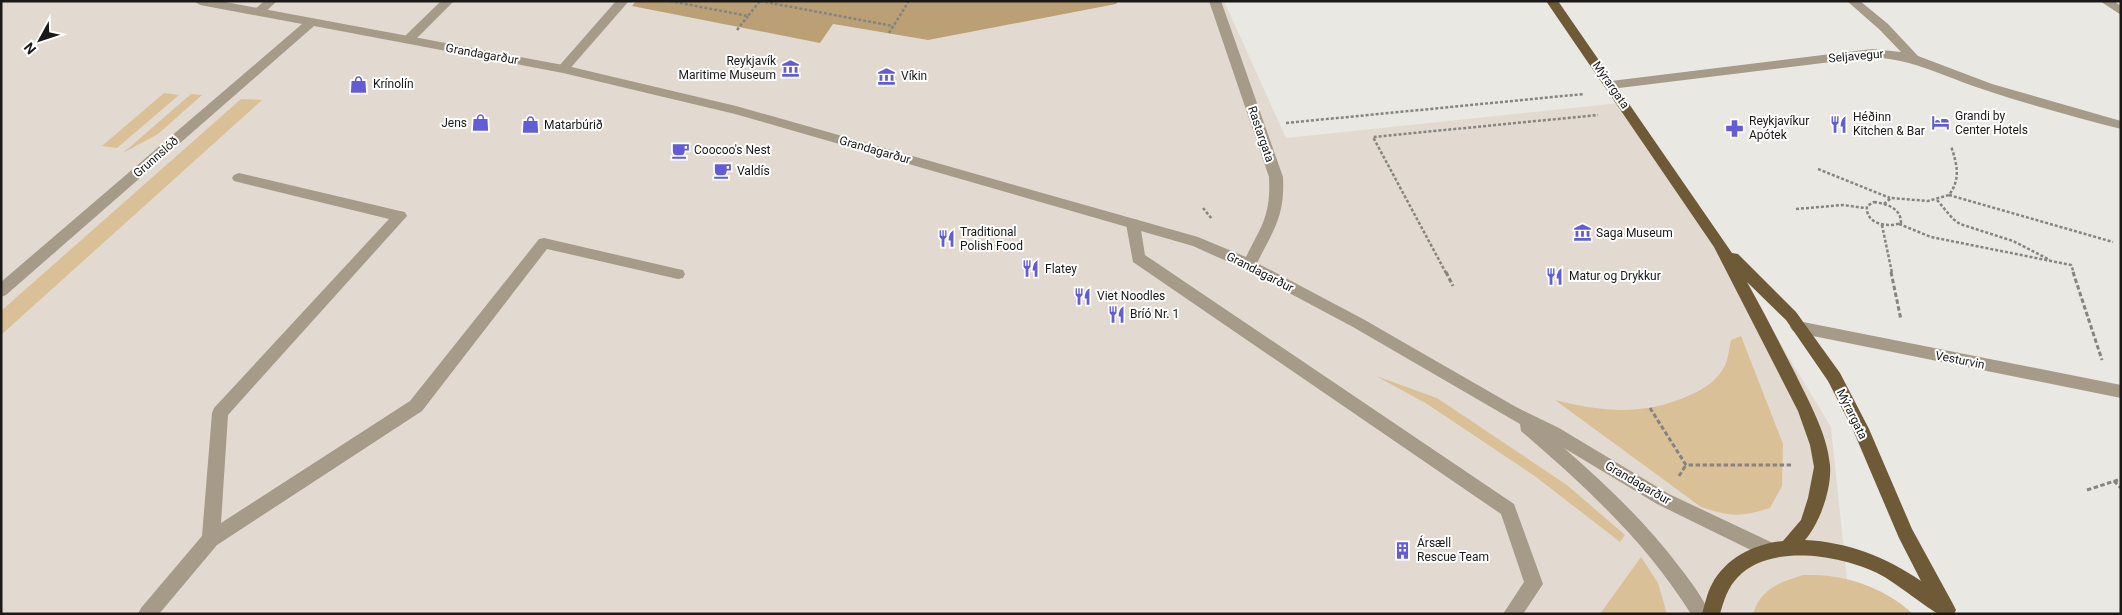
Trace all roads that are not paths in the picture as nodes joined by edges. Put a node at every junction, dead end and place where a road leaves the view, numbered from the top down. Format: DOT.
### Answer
graph roads {
  1 [pos="200,1"];
  2 [pos="271,1"];
  3 [pos="448,1"];
  4 [pos="622,1"];
  5 [pos="1215,1"];
  6 [pos="1552,1"];
  7 [pos="1853,1"];
  8 [pos="2106,1"];
  9 [pos="258,12"];
  10 [pos="2121,12"];
  11 [pos="311,22"];
  12 [pos="408,40"];
  13 [pos="1913,58"];
  14 [pos="563,69"];
  15 [pos="1611,85"];
  16 [pos="2121,125"];
  17 [pos="239,178"];
  18 [pos="1134,224"];
  19 [pos="1720,244"];
  20 [pos="1249,265"];
  21 [pos="678,274"];
  22 [pos="1,291"];
  23 [pos="1798,327"];
  24 [pos="2116,392"];
  25 [pos="1510,412"];
  26 [pos="211,539"];
  27 [pos="1789,547"];
  28 [pos="1769,550"];
  29 [pos="1949,612"];
  30 [pos="147,614"];
  31 [pos="1512,614"];
  32 [pos="1701,614"];
  33 [pos="1711,614"];
  1 -- 9 [label="street, Grandagarður"];
  2 -- 9 [label="street"];
  3 -- 12 [label="street"];
  4 -- 14 [label="street"];
  5 -- 20 [label="street, Rastargata"];
  6 -- 15 [label="main road, Mýrargata"];
  7 -- 13 [label="street"];
  8 -- 10 [label="street"];
  9 -- 11 [label="street, Grandagarður"];
  11 -- 12 [label="street, Grandagarður"];
  11 -- 22 [label="street, Grunnslóð"];
  12 -- 14 [label="street, Grandagarður"];
  13 -- 15 [label="street, Seljavegur"];
  13 -- 16 [label="street, Seljavegur"];
  14 -- 18 [label="street, Grandagarður"];
  15 -- 19 [label="main road, Mýrargata"];
  17 -- 26 [label="street"];
  18 -- 20 [label="street, Grandagarður"];
  18 -- 31 [label="street"];
  19 -- 23 [label="main road, Mýrargata"];
  19 -- 27 [label="main road, Mýrargata"];
  20 -- 25 [label="street, Grandagarður"];
  21 -- 26 [label="street"];
  23 -- 24 [label="street, Vesturvin"];
  23 -- 29 [label="main road, Mýrargata"];
  25 -- 28 [label="street, Grandagarður"];
  25 -- 32 [label="street, Grandagarður"];
  26 -- 30 [label="street"];
  27 -- 28 [label="main road"];
  27 -- 29 [label="main road"];
  28 -- 33 [label="main road"];
}
